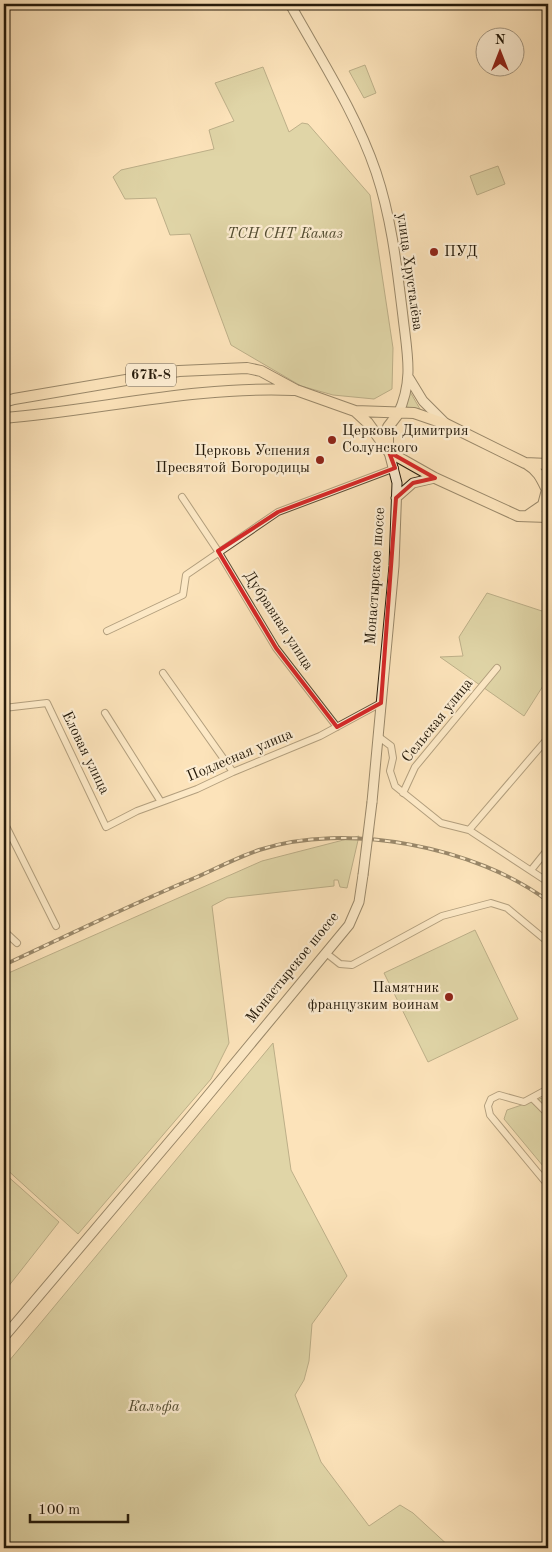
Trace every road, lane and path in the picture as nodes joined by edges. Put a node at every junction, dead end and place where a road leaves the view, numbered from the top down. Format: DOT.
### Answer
graph roads {
  1 [pos="290,4"];
  2 [pos="409,378"];
  3 [pos="296,390"];
  4 [pos="4,402"];
  5 [pos="355,411"];
  6 [pos="398,414"];
  7 [pos="4,418"];
  8 [pos="446,424"];
  9 [pos="389,452"];
  10 [pos="525,462"];
  11 [pos="548,464"];
  12 [pos="394,468"];
  13 [pos="435,478"];
  14 [pos="548,489"];
  15 [pos="182,497"];
  16 [pos="396,498"];
  17 [pos="524,517"];
  18 [pos="548,517"];
  19 [pos="218,551"];
  20 [pos="107,631"];
  21 [pos="498,668"];
  22 [pos="163,673"];
  23 [pos="382,703"];
  24 [pos="4,708"];
  25 [pos="105,712"];
  26 [pos="337,727"];
  27 [pos="379,738"];
  28 [pos="548,738"];
  29 [pos="233,772"];
  30 [pos="403,793"];
  31 [pos="161,802"];
  32 [pos="4,822"];
  33 [pos="106,827"];
  34 [pos="469,830"];
  35 [pos="548,850"];
  36 [pos="532,869"];
  37 [pos="548,882"];
  38 [pos="56,926"];
  39 [pos="4,931"];
  40 [pos="548,942"];
  41 [pos="17,943"];
  42 [pos="326,953"];
  43 [pos="548,1089"];
  44 [pos="533,1099"];
  45 [pos="548,1114"];
  46 [pos="548,1185"];
  47 [pos="4,1336"];
  1 -- 2 [label="main road, улица Хрусталёва"];
  2 -- 6 [label="main road, улица Хрусталёва"];
  2 -- 8 [label="main road"];
  3 -- 4 [label="main road, 67К-8"];
  3 -- 5 [label="main road, 67К-8"];
  3 -- 7 [label="main road, 67К-8"];
  5 -- 6 [label="main road, 67К-8"];
  5 -- 9 [label="main road, 67К-8"];
  6 -- 8 [label="main road"];
  6 -- 9 [label="main road, Монастырское шоссе"];
  8 -- 10 [label="main road"];
  9 -- 12 [label="main road, Монастырское шоссе"];
  9 -- 13 [label="main road"];
  10 -- 11 [label="main road"];
  10 -- 14 [label="main road"];
  12 -- 16 [label="main road, Монастырское шоссе"];
  12 -- 19 [label="street"];
  13 -- 16 [label="main road"];
  13 -- 17 [label="main road"];
  14 -- 17 [label="main road"];
  15 -- 19 [label="street, Дубравная улица"];
  16 -- 23 [label="main road, Монастырское шоссе"];
  17 -- 18 [label="main road"];
  19 -- 20 [label="street"];
  19 -- 26 [label="street, Дубравная улица"];
  21 -- 30 [label="street, Сельская улица"];
  22 -- 29 [label="street"];
  23 -- 26 [label="street, Подлесная улица"];
  23 -- 27 [label="main road, Монастырское шоссе"];
  24 -- 33 [label="street, Еловая улица"];
  25 -- 31 [label="street"];
  26 -- 29 [label="street, Подлесная улица"];
  27 -- 30 [label="street"];
  27 -- 42 [label="main road, Монастырское шоссе, bridge"];
  28 -- 34 [label="street"];
  29 -- 31 [label="street, Подлесная улица"];
  30 -- 34 [label="street"];
  31 -- 33 [label="street, Подлесная улица"];
  32 -- 38 [label="street"];
  34 -- 36 [label="street"];
  35 -- 36 [label="street"];
  36 -- 37 [label="street"];
  39 -- 41 [label="street"];
  40 -- 42 [label="street"];
  42 -- 47 [label="main road, Монастырское шоссе"];
  43 -- 44 [label="street"];
  44 -- 45 [label="street"];
  44 -- 46 [label="street"];
}
